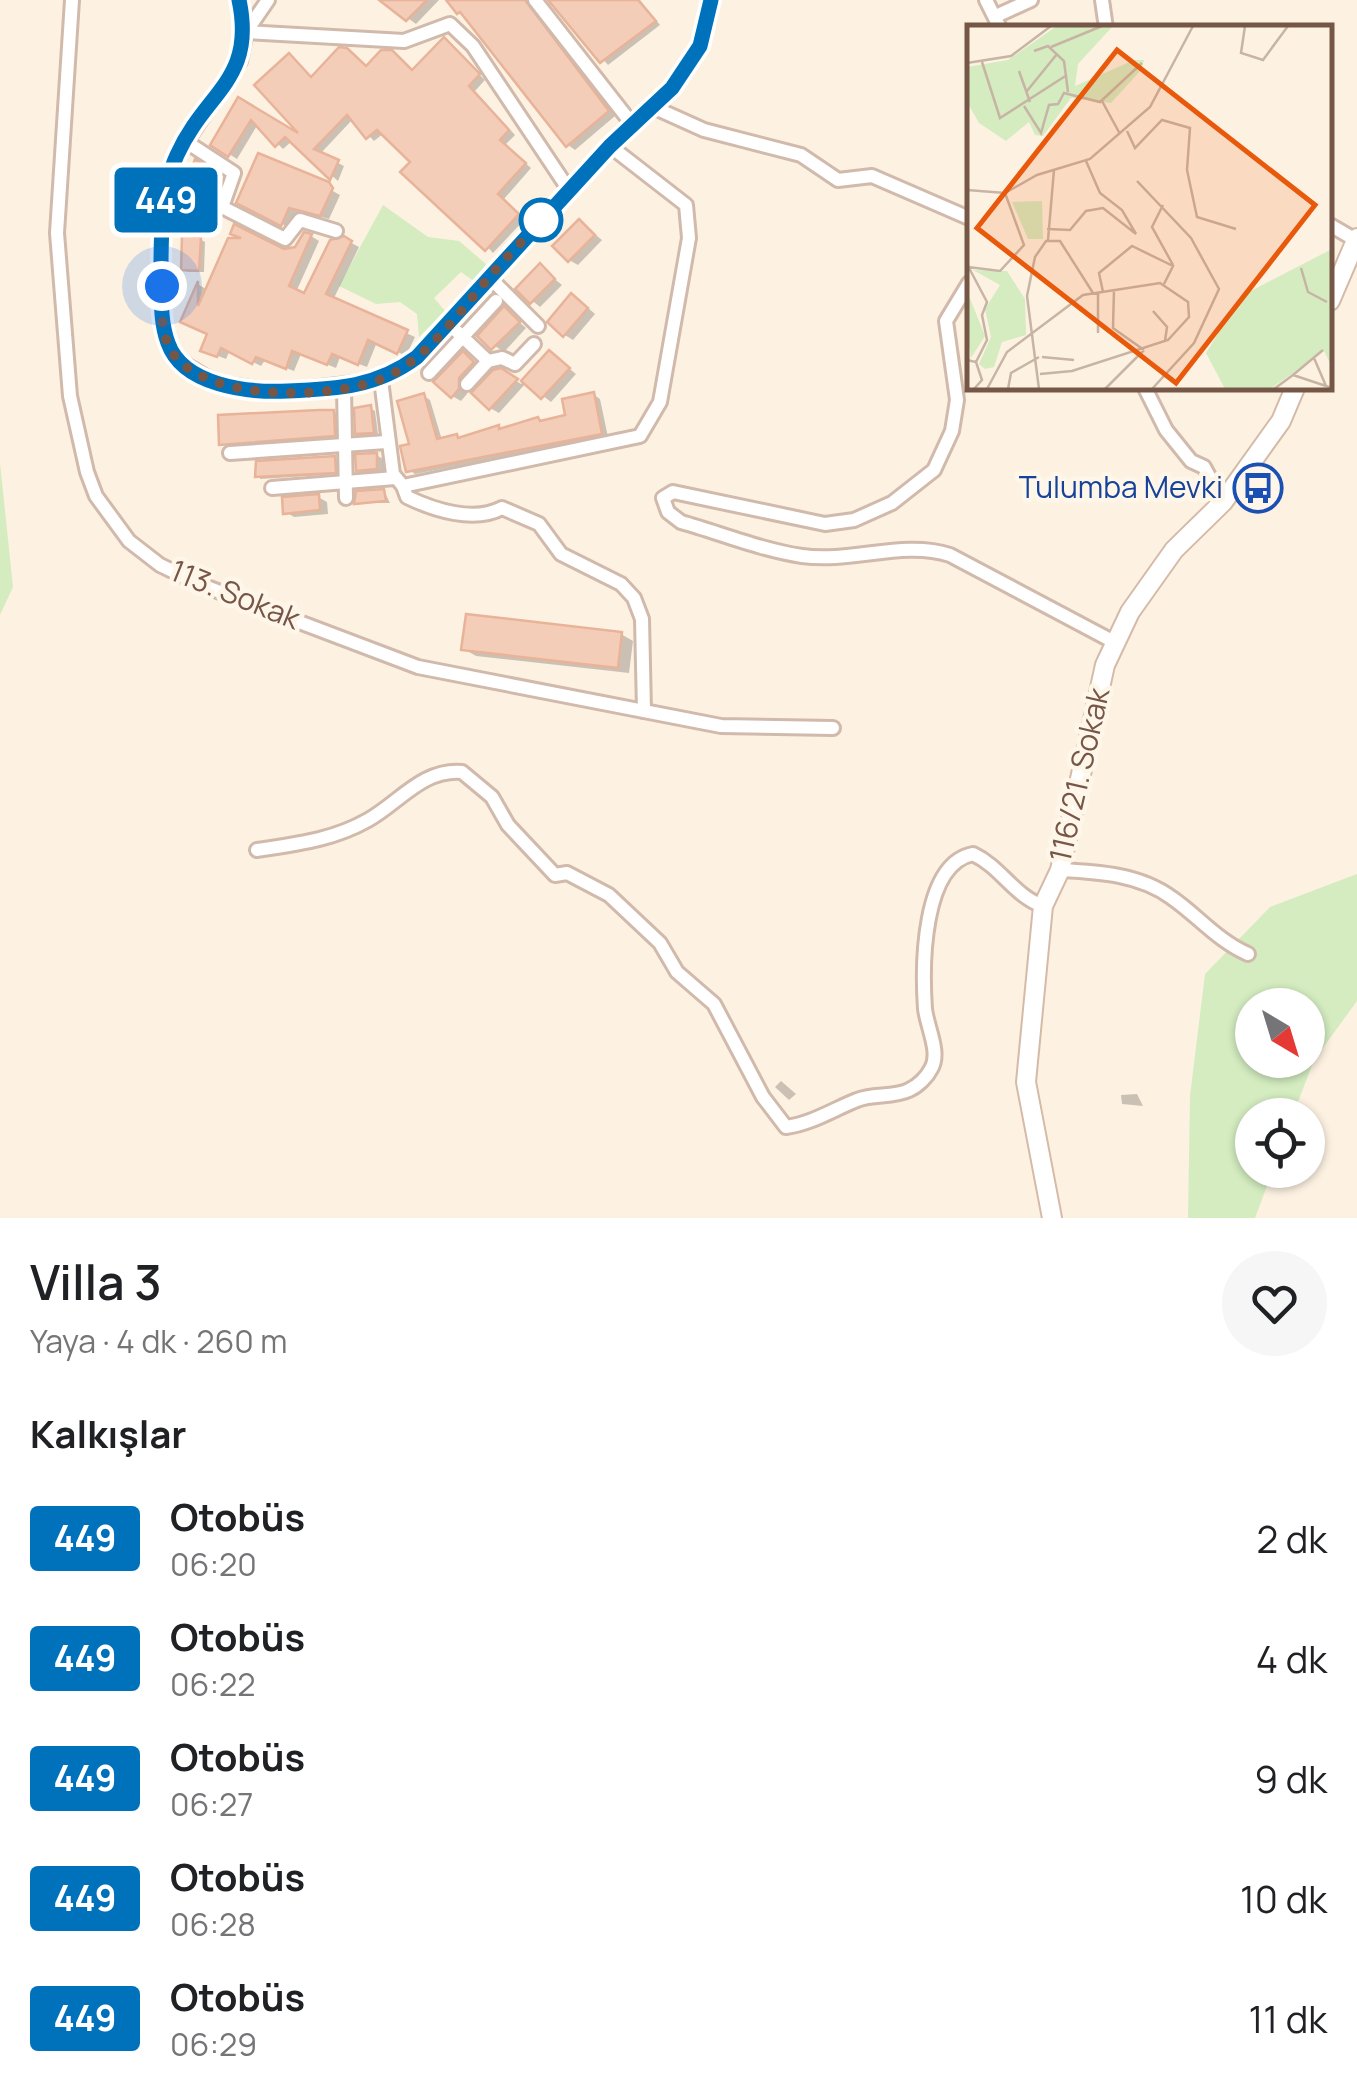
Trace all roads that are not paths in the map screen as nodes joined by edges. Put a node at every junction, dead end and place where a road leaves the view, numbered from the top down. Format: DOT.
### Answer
graph roads {
  1 [pos="72,0"];
  2 [pos="239,0"];
  3 [pos="268,0"];
  4 [pos="535,0"];
  5 [pos="711,0"];
  6 [pos="986,0"];
  7 [pos="1031,0"];
  8 [pos="998,22"];
  9 [pos="246,32"];
  10 [pos="653,107"];
  11 [pos="632,124"];
  12 [pos="185,141"];
  13 [pos="610,146"];
  14 [pos="569,190"];
  15 [pos="967,217"];
  16 [pos="1332,226"];
  17 [pos="336,231"];
  18 [pos="1356,238"];
  19 [pos="490,277"];
  20 [pos="967,288"];
  21 [pos="1332,295"];
  22 [pos="496,301"];
  23 [pos="450,324"];
  24 [pos="538,326"];
  25 [pos="463,337"];
  26 [pos="534,344"];
  27 [pos="488,361"];
  28 [pos="429,374"];
  29 [pos="382,380"];
  30 [pos="467,384"];
  31 [pos="344,388"];
  32 [pos="1146,390"];
  33 [pos="1294,390"];
  34 [pos="386,442"];
  35 [pos="346,445"];
  36 [pos="230,453"];
  37 [pos="346,482"];
  38 [pos="399,482"];
  39 [pos="272,488"];
  40 [pos="346,498"];
  41 [pos="1223,502"];
  42 [pos="1116,643"];
  43 [pos="644,711"];
  44 [pos="833,728"];
  45 [pos="257,850"];
  46 [pos="1060,870"];
  47 [pos="1043,906"];
  48 [pos="1248,954"];
  49 [pos="1052,1218"];
  1 -- 43 [label="street, 113. Sokak"];
  2 -- 9 [label="street"];
  3 -- 9 [label="street"];
  4 -- 11 [label="street"];
  5 -- 10 [label="street"];
  6 -- 8 [label="street"];
  7 -- 8 [label="street"];
  9 -- 12 [label="street"];
  9 -- 14 [label="street"];
  10 -- 11 [label="street"];
  10 -- 15 [label="street"];
  11 -- 13 [label="street"];
  12 -- 17 [label="street"];
  12 -- 31 [label="street"];
  13 -- 14 [label="street"];
  13 -- 38 [label="street"];
  14 -- 19 [label="street"];
  16 -- 18 [label="street"];
  18 -- 21 [label="street"];
  19 -- 23 [label="street"];
  19 -- 24 [label="street"];
  20 -- 42 [label="street"];
  22 -- 25 [label="street"];
  23 -- 25 [label="street"];
  23 -- 29 [label="street"];
  25 -- 27 [label="street"];
  25 -- 28 [label="street"];
  26 -- 27 [label="street"];
  27 -- 30 [label="street"];
  29 -- 31 [label="street"];
  29 -- 34 [label="street"];
  31 -- 35 [label="street"];
  32 -- 41 [label="street"];
  33 -- 41 [label="street, 116/21. Sokak"];
  34 -- 35 [label="street"];
  34 -- 38 [label="street"];
  35 -- 36 [label="street"];
  35 -- 37 [label="street"];
  37 -- 38 [label="street"];
  37 -- 39 [label="street"];
  37 -- 40 [label="street"];
  38 -- 43 [label="street"];
  41 -- 42 [label="street, 116/21. Sokak"];
  42 -- 46 [label="street, 116/21. Sokak"];
  43 -- 44 [label="street, 113. Sokak"];
  45 -- 47 [label="street"];
  46 -- 47 [label="street, 116/21. Sokak"];
  46 -- 48 [label="street"];
  47 -- 49 [label="street, 116/21. Sokak"];
}
